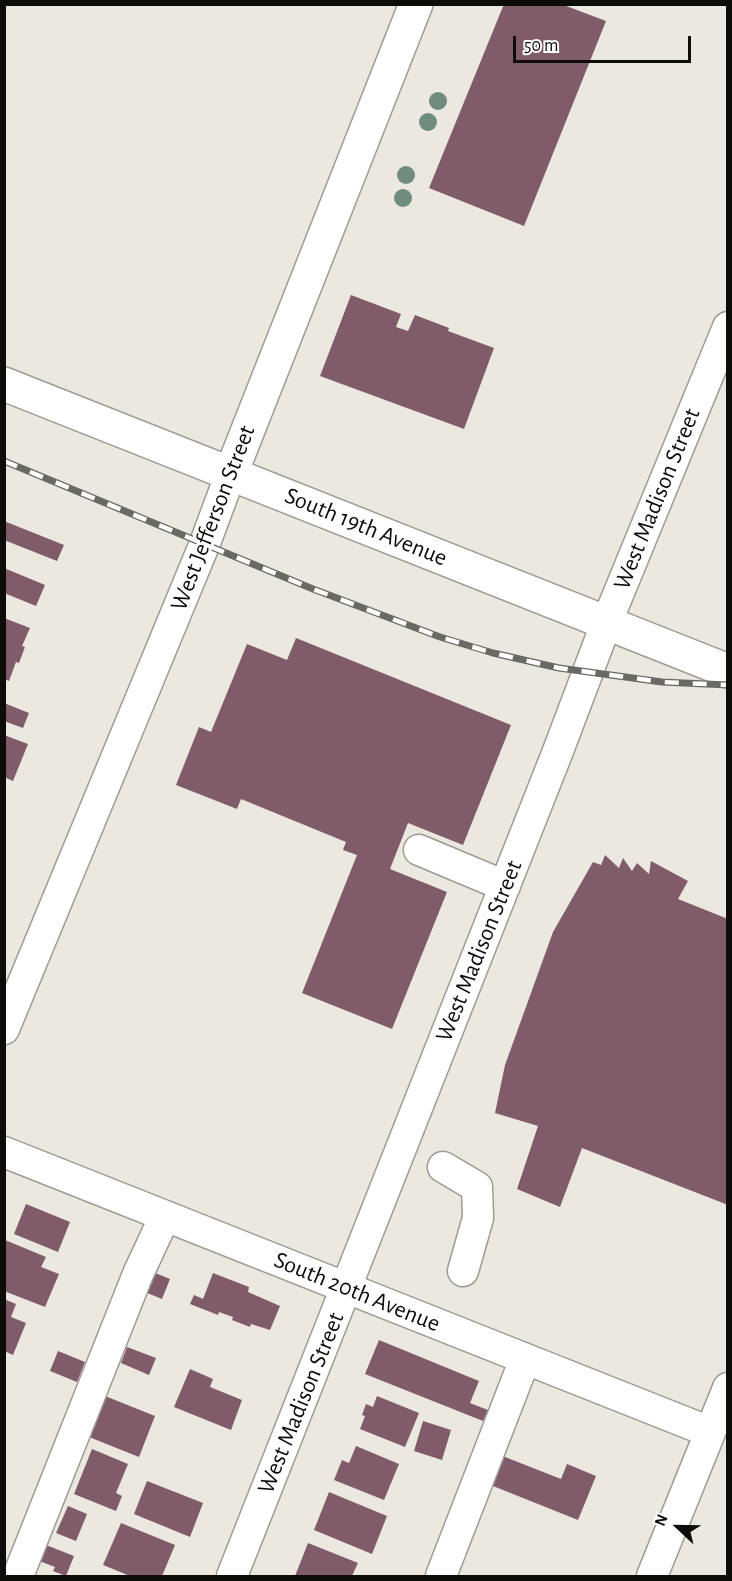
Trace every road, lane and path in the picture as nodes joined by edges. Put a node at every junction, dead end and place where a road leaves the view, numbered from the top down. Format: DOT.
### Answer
graph roads {
  1 [pos="416,4"];
  2 [pos="728,327"];
  3 [pos="4,384"];
  4 [pos="231,473"];
  5 [pos="606,624"];
  6 [pos="728,671"];
  7 [pos="419,850"];
  8 [pos="505,886"];
  9 [pos="4,1029"];
  10 [pos="4,1152"];
  11 [pos="443,1167"];
  12 [pos="165,1216"];
  13 [pos="463,1271"];
  14 [pos="346,1288"];
  15 [pos="525,1359"];
  16 [pos="728,1388"];
  17 [pos="710,1432"];
  18 [pos="18,1576"];
  19 [pos="232,1576"];
  20 [pos="441,1576"];
  21 [pos="652,1576"];
  1 -- 4 [label="main road, West Jefferson Street"];
  2 -- 5 [label="street, West Madison Street"];
  3 -- 4 [label="main road, South 19th Avenue"];
  4 -- 5 [label="main road, South 19th Avenue"];
  4 -- 9 [label="street, West Jefferson Street"];
  5 -- 6 [label="main road, South 19th Avenue"];
  5 -- 8 [label="street, West Madison Street"];
  7 -- 8 [label="street"];
  8 -- 14 [label="street, West Madison Street"];
  10 -- 12 [label="street, South 20th Avenue"];
  11 -- 13 [label="street"];
  12 -- 14 [label="street, South 20th Avenue"];
  12 -- 18 [label="street"];
  14 -- 15 [label="street, South 20th Avenue"];
  14 -- 19 [label="street, West Madison Street"];
  15 -- 17 [label="street, South 20th Avenue"];
  15 -- 20 [label="street"];
  16 -- 17 [label="street"];
  17 -- 21 [label="street"];
}
